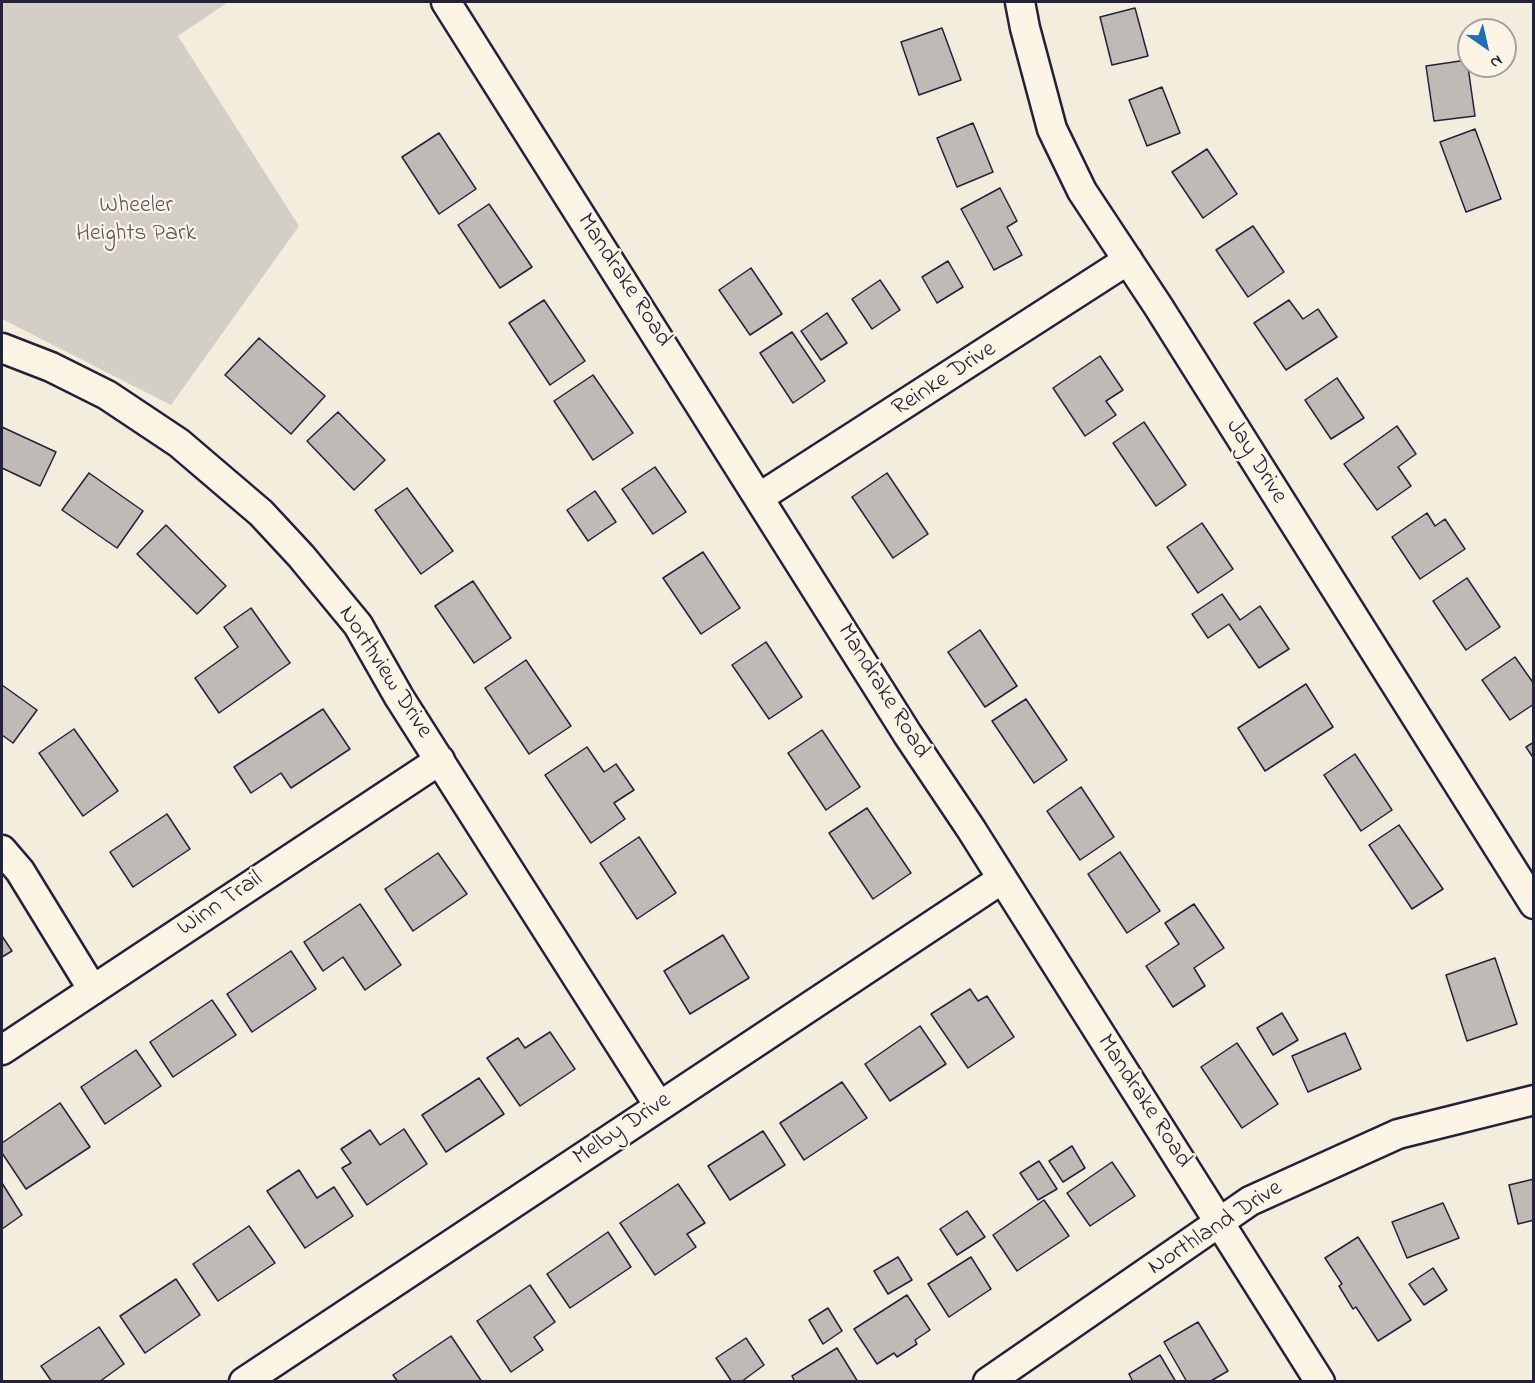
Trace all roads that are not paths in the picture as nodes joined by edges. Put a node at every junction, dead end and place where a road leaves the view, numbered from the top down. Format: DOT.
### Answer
graph roads {
  1 [pos="446,2"];
  2 [pos="1020,2"];
  3 [pos="1128,261"];
  4 [pos="2,348"];
  5 [pos="760,497"];
  6 [pos="440,759"];
  7 [pos="2,850"];
  8 [pos="1002,879"];
  9 [pos="1533,904"];
  10 [pos="93,990"];
  11 [pos="2,1050"];
  12 [pos="1533,1100"];
  13 [pos="659,1106"];
  14 [pos="1221,1222"];
  15 [pos="244,1382"];
  16 [pos="988,1382"];
  17 [pos="1320,1382"];
  1 -- 5 [label="street, Mandrake Road"];
  2 -- 3 [label="street, Jay Drive"];
  3 -- 5 [label="street, Reinke Drive"];
  3 -- 9 [label="street, Jay Drive"];
  4 -- 6 [label="street, Northview Drive"];
  5 -- 8 [label="street, Mandrake Road"];
  6 -- 10 [label="street, Winn Trail"];
  6 -- 13 [label="street, Northview Drive"];
  7 -- 10 [label="street"];
  8 -- 13 [label="street, Melby Drive"];
  8 -- 14 [label="street, Mandrake Road"];
  10 -- 11 [label="street, Winn Trail"];
  12 -- 14 [label="street, Northland Drive"];
  13 -- 15 [label="street, Melby Drive"];
  14 -- 16 [label="street, Northland Drive"];
  14 -- 17 [label="street, Mandrake Road"];
}
